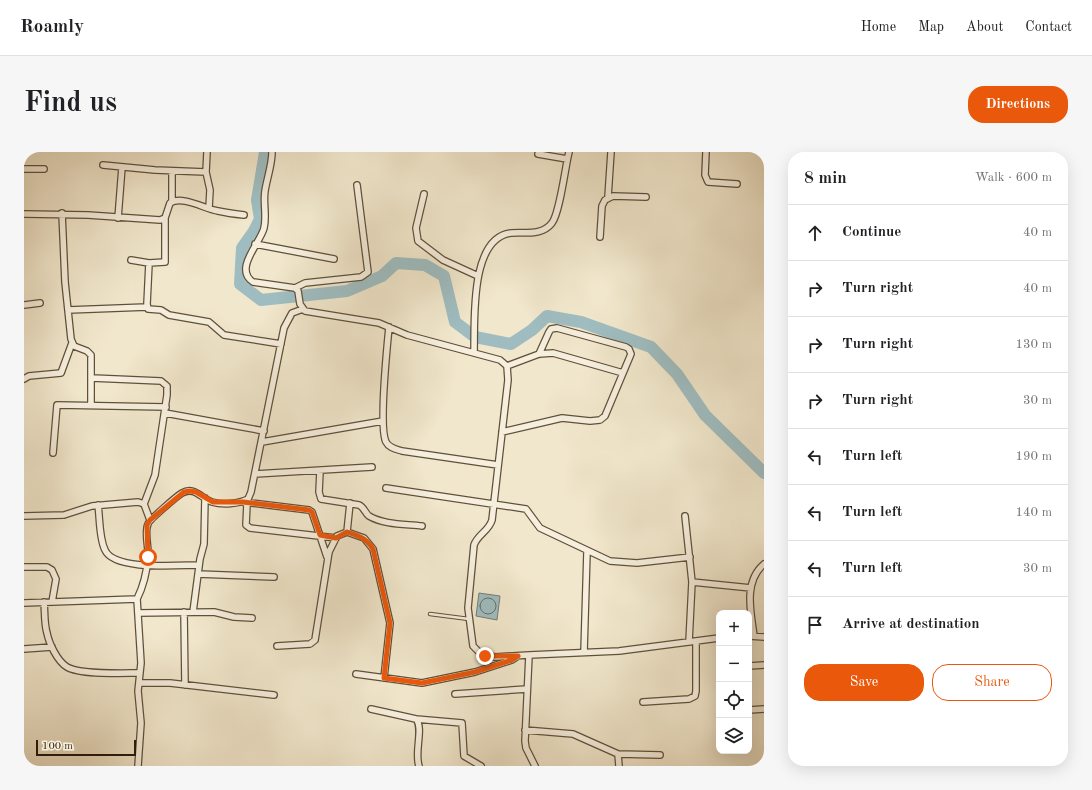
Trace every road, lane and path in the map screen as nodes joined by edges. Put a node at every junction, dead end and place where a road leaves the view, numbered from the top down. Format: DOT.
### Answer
graph roads {
  1 [pos="207,152"];
  2 [pos="272,152"];
  3 [pos="569,152"];
  4 [pos="611,152"];
  5 [pos="706,152"];
  6 [pos="538,154"];
  7 [pos="567,159"];
  8 [pos="104,164"];
  9 [pos="122,167"];
  10 [pos="24,169"];
  11 [pos="44,169"];
  12 [pos="172,171"];
  13 [pos="206,172"];
  14 [pos="736,184"];
  15 [pos="357,185"];
  16 [pos="424,194"];
  17 [pos="608,197"];
  18 [pos="646,197"];
  19 [pos="172,202"];
  20 [pos="209,208"];
  21 [pos="62,213"];
  22 [pos="24,214"];
  23 [pos="244,215"];
  24 [pos="118,218"];
  25 [pos="165,218"];
  26 [pos="600,236"];
  27 [pos="255,244"];
  28 [pos="334,259"];
  29 [pos="131,260"];
  30 [pos="150,263"];
  31 [pos="478,276"];
  32 [pos="296,289"];
  33 [pos="40,303"];
  34 [pos="24,305"];
  35 [pos="302,306"];
  36 [pos="147,307"];
  37 [pos="68,310"];
  38 [pos="389,327"];
  39 [pos="72,343"];
  40 [pos="281,344"];
  41 [pos="474,353"];
  42 [pos="539,354"];
  43 [pos="507,366"];
  44 [pos="623,373"];
  45 [pos="92,378"];
  46 [pos="24,379"];
  47 [pos="91,404"];
  48 [pos="165,410"];
  49 [pos="384,421"];
  50 [pos="264,431"];
  51 [pos="502,432"];
  52 [pos="262,442"];
  53 [pos="53,454"];
  54 [pos="498,465"];
  55 [pos="372,467"];
  56 [pos="320,471"];
  57 [pos="255,474"];
  58 [pos="386,488"];
  59 [pos="205,498"];
  60 [pos="243,502"];
  61 [pos="350,503"];
  62 [pos="493,503"];
  63 [pos="144,504"];
  64 [pos="98,505"];
  65 [pos="24,516"];
  66 [pos="685,516"];
  67 [pos="150,520"];
  68 [pos="422,526"];
  69 [pos="347,532"];
  70 [pos="320,535"];
  71 [pos="336,538"];
  72 [pos="587,552"];
  73 [pos="690,557"];
  74 [pos="327,559"];
  75 [pos="764,564"];
  76 [pos="199,565"];
  77 [pos="146,566"];
  78 [pos="24,567"];
  79 [pos="198,574"];
  80 [pos="274,577"];
  81 [pos="692,582"];
  82 [pos="751,588"];
  83 [pos="137,598"];
  84 [pos="44,602"];
  85 [pos="52,602"];
  86 [pos="24,603"];
  87 [pos="751,610"];
  88 [pos="184,612"];
  89 [pos="193,612"];
  90 [pos="138,613"];
  91 [pos="430,614"];
  92 [pos="252,618"];
  93 [pos="470,619"];
  94 [pos="752,636"];
  95 [pos="764,637"];
  96 [pos="716,638"];
  97 [pos="696,641"];
  98 [pos="689,642"];
  99 [pos="52,646"];
  100 [pos="277,646"];
  101 [pos="24,649"];
  102 [pos="584,652"];
  103 [pos="529,655"];
  104 [pos="518,656"];
  105 [pos="764,665"];
  106 [pos="752,666"];
  107 [pos="140,673"];
  108 [pos="356,674"];
  109 [pos="384,678"];
  110 [pos="139,683"];
  111 [pos="185,685"];
  112 [pos="527,689"];
  113 [pos="455,694"];
  114 [pos="274,695"];
  115 [pos="643,702"];
  116 [pos="371,709"];
  117 [pos="764,709"];
  118 [pos="752,710"];
  119 [pos="416,719"];
  120 [pos="525,730"];
  121 [pos="618,754"];
  122 [pos="660,755"];
  123 [pos="138,766"];
  124 [pos="419,766"];
  125 [pos="480,766"];
  126 [pos="535,766"];
  127 [pos="619,766"];
  1 -- 13 [label="street"];
  2 -- 27 [label="street"];
  3 -- 7 [label="street"];
  4 -- 17 [label="street"];
  5 -- 14 [label="street"];
  6 -- 7 [label="street"];
  7 -- 31 [label="street"];
  8 -- 9 [label="street"];
  9 -- 12 [label="street"];
  9 -- 24 [label="street"];
  10 -- 11 [label="street"];
  12 -- 13 [label="street"];
  12 -- 19 [label="street"];
  13 -- 20 [label="street"];
  15 -- 32 [label="street"];
  16 -- 31 [label="street"];
  17 -- 18 [label="street"];
  17 -- 26 [label="street"];
  19 -- 20 [label="street"];
  19 -- 25 [label="street"];
  20 -- 23 [label="street"];
  21 -- 22 [label="street"];
  21 -- 24 [label="street"];
  21 -- 37 [label="street"];
  24 -- 25 [label="street"];
  25 -- 30 [label="street"];
  27 -- 28 [label="street"];
  27 -- 32 [label="street"];
  29 -- 30 [label="street"];
  30 -- 36 [label="street"];
  31 -- 41 [label="street"];
  32 -- 35 [label="street"];
  33 -- 34 [label="street"];
  35 -- 38 [label="street"];
  35 -- 40 [label="street"];
  36 -- 37 [label="street"];
  36 -- 40 [label="street"];
  37 -- 39 [label="street"];
  38 -- 41 [label="street"];
  38 -- 49 [label="street"];
  39 -- 45 [label="street"];
  39 -- 46 [label="street"];
  40 -- 50 [label="street"];
  41 -- 43 [label="street"];
  42 -- 43 [label="street"];
  42 -- 44 [label="street"];
  42 -- 44 [label="street"];
  43 -- 51 [label="street"];
  44 -- 51 [label="street"];
  45 -- 47 [label="street"];
  45 -- 48 [label="street"];
  47 -- 48 [label="street"];
  47 -- 53 [label="street"];
  48 -- 50 [label="street"];
  48 -- 63 [label="street"];
  49 -- 52 [label="street"];
  49 -- 54 [label="street"];
  50 -- 52 [label="street"];
  51 -- 54 [label="street"];
  52 -- 57 [label="street"];
  54 -- 62 [label="street"];
  55 -- 56 [label="street"];
  56 -- 57 [label="street"];
  56 -- 61 [label="street"];
  57 -- 60 [label="street"];
  58 -- 62 [label="street"];
  59 -- 60 [label="street"];
  59 -- 67 [label="street"];
  59 -- 76 [label="street"];
  60 -- 70 [label="street"];
  60 -- 70 [label="street"];
  61 -- 68 [label="street"];
  61 -- 69 [label="street"];
  62 -- 72 [label="street"];
  62 -- 93 [label="street"];
  63 -- 64 [label="street"];
  63 -- 67 [label="street"];
  64 -- 65 [label="street"];
  64 -- 77 [label="street"];
  66 -- 73 [label="street"];
  67 -- 77 [label="street"];
  69 -- 71 [label="street"];
  69 -- 109 [label="street"];
  70 -- 71 [label="street"];
  70 -- 74 [label="street"];
  71 -- 74 [label="street"];
  72 -- 73 [label="street"];
  72 -- 102 [label="street"];
  73 -- 81 [label="street"];
  74 -- 100 [label="street"];
  75 -- 82 [label="street"];
  76 -- 77 [label="street"];
  76 -- 79 [label="street"];
  77 -- 83 [label="street"];
  78 -- 85 [label="street"];
  79 -- 80 [label="street"];
  79 -- 89 [label="street"];
  81 -- 82 [label="street"];
  81 -- 98 [label="street"];
  82 -- 87 [label="street"];
  83 -- 85 [label="street"];
  83 -- 90 [label="street"];
  84 -- 85 [label="street"];
  84 -- 86 [label="street"];
  84 -- 99 [label="street"];
  88 -- 89 [label="street"];
  88 -- 90 [label="street"];
  88 -- 111 [label="street"];
  89 -- 92 [label="street"];
  90 -- 107 [label="street"];
  91 -- 93 [label="lane"];
  93 -- 104 [label="street"];
  94 -- 95 [label="street"];
  96 -- 97 [label="street"];
  97 -- 98 [label="street"];
  97 -- 115 [label="street"];
  98 -- 102 [label="street"];
  99 -- 101 [label="street"];
  99 -- 107 [label="street"];
  102 -- 103 [label="street"];
  103 -- 104 [label="street"];
  103 -- 112 [label="street"];
  104 -- 109 [label="street"];
  105 -- 106 [label="street"];
  107 -- 110 [label="street"];
  108 -- 109 [label="street"];
  110 -- 111 [label="street"];
  110 -- 123 [label="street"];
  111 -- 114 [label="street"];
  112 -- 113 [label="street"];
  112 -- 120 [label="street"];
  116 -- 119 [label="street"];
  117 -- 118 [label="street"];
  119 -- 124 [label="street"];
  119 -- 125 [label="street"];
  120 -- 121 [label="street"];
  120 -- 126 [label="street"];
  121 -- 122 [label="street"];
  121 -- 127 [label="street"];
}
